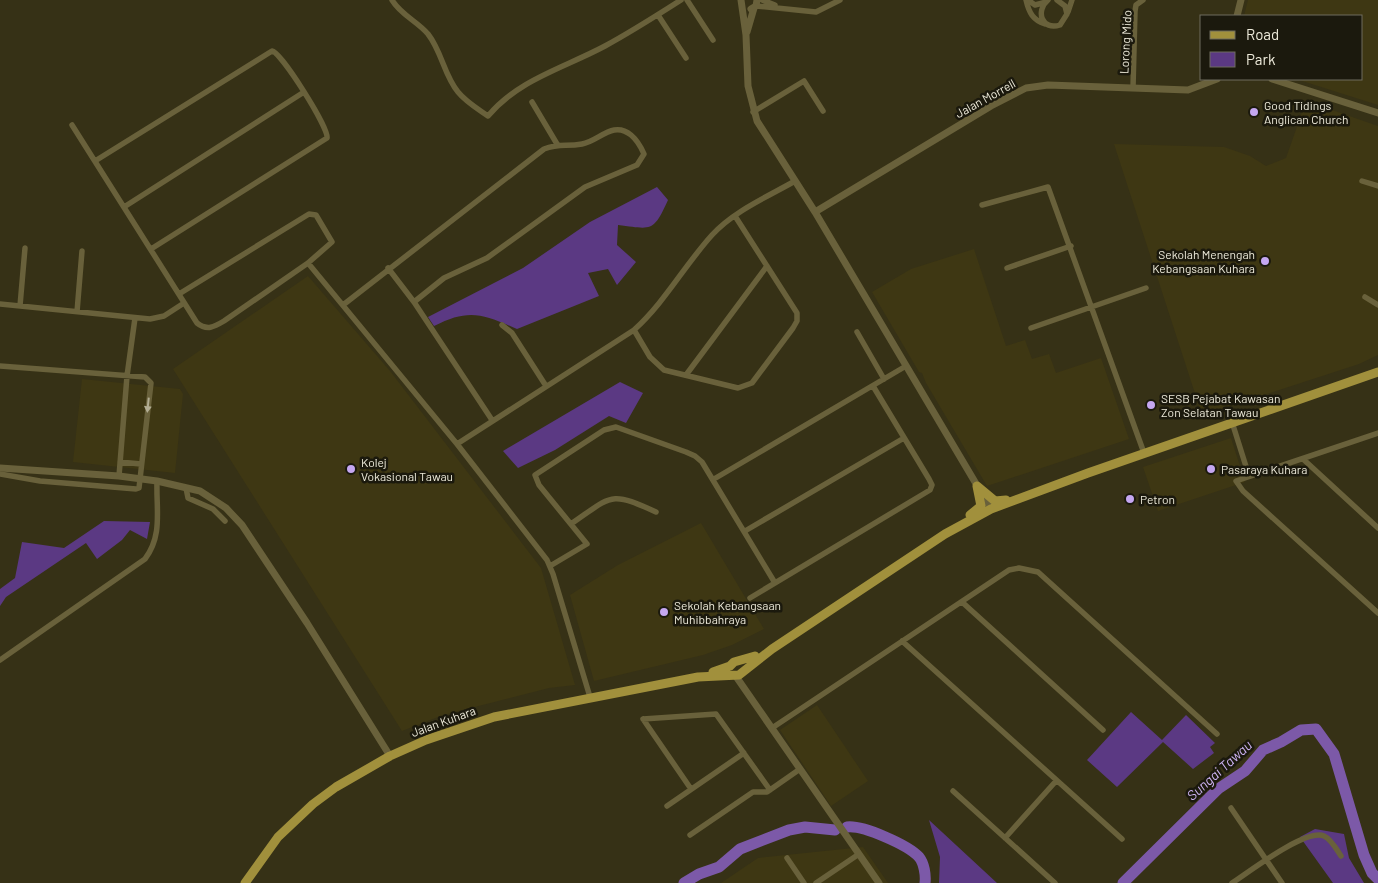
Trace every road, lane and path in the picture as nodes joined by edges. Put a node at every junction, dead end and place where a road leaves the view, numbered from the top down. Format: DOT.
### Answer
graph roads {
  1 [pos="392,0"];
  2 [pos="681,0"];
  3 [pos="687,0"];
  4 [pos="762,0"];
  5 [pos="840,0"];
  6 [pos="1027,0"];
  7 [pos="1057,0"];
  8 [pos="1072,0"];
  9 [pos="1143,0"];
  10 [pos="1240,0"];
  11 [pos="1048,1"];
  12 [pos="742,3"];
  13 [pos="756,5"];
  14 [pos="779,7"];
  15 [pos="1067,14"];
  16 [pos="658,15"];
  17 [pos="1237,15"];
  18 [pos="1048,25"];
  19 [pos="746,35"];
  20 [pos="713,40"];
  21 [pos="686,58"];
  22 [pos="1214,80"];
  23 [pos="1275,80"];
  24 [pos="1133,88"];
  25 [pos="304,92"];
  26 [pos="532,102"];
  27 [pos="823,110"];
  28 [pos="753,112"];
  29 [pos="1378,113"];
  30 [pos="72,125"];
  31 [pos="557,144"];
  32 [pos="95,161"];
  33 [pos="795,181"];
  34 [pos="1362,181"];
  35 [pos="1378,186"];
  36 [pos="982,205"];
  37 [pos="124,207"];
  38 [pos="815,212"];
  39 [pos="735,216"];
  40 [pos="1071,246"];
  41 [pos="25,248"];
  42 [pos="151,249"];
  43 [pos="82,251"];
  44 [pos="308,262"];
  45 [pos="767,266"];
  46 [pos="388,268"];
  47 [pos="1007,268"];
  48 [pos="1146,288"];
  49 [pos="179,294"];
  50 [pos="1364,297"];
  51 [pos="414,302"];
  52 [pos="184,303"];
  53 [pos="0,304"];
  54 [pos="343,305"];
  55 [pos="1378,305"];
  56 [pos="20,306"];
  57 [pos="1092,306"];
  58 [pos="77,312"];
  59 [pos="135,318"];
  60 [pos="502,325"];
  61 [pos="1031,328"];
  62 [pos="634,330"];
  63 [pos="857,332"];
  64 [pos="0,366"];
  65 [pos="906,366"];
  66 [pos="1378,372"];
  67 [pos="686,375"];
  68 [pos="127,376"];
  69 [pos="884,379"];
  70 [pos="546,386"];
  71 [pos="873,386"];
  72 [pos="492,420"];
  73 [pos="1232,422"];
  74 [pos="1377,435"];
  75 [pos="904,438"];
  76 [pos="457,444"];
  77 [pos="1144,453"];
  78 [pos="1303,459"];
  79 [pos="120,462"];
  80 [pos="142,464"];
  81 [pos="0,468"];
  82 [pos="0,474"];
  83 [pos="119,476"];
  84 [pos="1249,476"];
  85 [pos="140,478"];
  86 [pos="714,480"];
  87 [pos="156,481"];
  88 [pos="977,486"];
  89 [pos="186,488"];
  90 [pos="1013,499"];
  91 [pos="991,509"];
  92 [pos="656,512"];
  93 [pos="225,521"];
  94 [pos="571,524"];
  95 [pos="1378,528"];
  96 [pos="744,531"];
  97 [pos="945,534"];
  98 [pos="550,566"];
  99 [pos="775,583"];
  100 [pos="750,598"];
  101 [pos="962,602"];
  102 [pos="1378,612"];
  103 [pos="902,641"];
  104 [pos="0,660"];
  105 [pos="737,670"];
  106 [pos="590,698"];
  107 [pos="772,728"];
  108 [pos="1103,730"];
  109 [pos="1217,734"];
  110 [pos="744,753"];
  111 [pos="390,756"];
  112 [pos="800,769"];
  113 [pos="1056,781"];
  114 [pos="691,789"];
  115 [pos="770,790"];
  116 [pos="953,791"];
  117 [pos="667,806"];
  118 [pos="1231,808"];
  119 [pos="690,836"];
  120 [pos="1005,838"];
  121 [pos="1122,839"];
  122 [pos="859,854"];
  123 [pos="1341,856"];
  124 [pos="787,858"];
  125 [pos="1266,860"];
  126 [pos="245,883"];
  127 [pos="804,883"];
  128 [pos="816,883"];
  129 [pos="879,883"];
  130 [pos="1055,883"];
  131 [pos="1232,883"];
  132 [pos="1282,883"];
  1 -- 16 [label="street"];
  2 -- 16 [label="street"];
  3 -- 20 [label="street"];
  4 -- 14 [label="street"];
  5 -- 14 [label="street"];
  6 -- 11 [label="street"];
  6 -- 18 [label="street"];
  7 -- 15 [label="street"];
  8 -- 15 [label="street"];
  9 -- 24 [label="street, Lorong Mido"];
  10 -- 17 [label="street"];
  11 -- 18 [label="street"];
  12 -- 13 [label="street"];
  12 -- 19 [label="street"];
  13 -- 14 [label="street"];
  13 -- 19 [label="street"];
  15 -- 18 [label="street"];
  16 -- 21 [label="street"];
  19 -- 28 [label="street"];
  22 -- 24 [label="street, Jalan Morrell"];
  23 -- 29 [label="street"];
  24 -- 38 [label="street, Jalan Morrell"];
  25 -- 32 [label="street"];
  25 -- 37 [label="street"];
  25 -- 42 [label="street"];
  26 -- 31 [label="street"];
  27 -- 28 [label="street"];
  28 -- 33 [label="street"];
  30 -- 32 [label="street"];
  31 -- 46 [label="street"];
  31 -- 51 [label="street"];
  32 -- 37 [label="street"];
  33 -- 38 [label="street"];
  33 -- 39 [label="street"];
  34 -- 35 [label="street"];
  36 -- 40 [label="street"];
  37 -- 42 [label="street"];
  38 -- 65 [label="street"];
  39 -- 45 [label="street"];
  39 -- 62 [label="street"];
  40 -- 47 [label="street"];
  40 -- 57 [label="street"];
  41 -- 56 [label="street"];
  42 -- 49 [label="street"];
  43 -- 58 [label="street"];
  44 -- 49 [label="street"];
  44 -- 52 [label="street"];
  44 -- 54 [label="street"];
  45 -- 67 [label="street"];
  45 -- 67 [label="street"];
  46 -- 51 [label="street"];
  46 -- 54 [label="street"];
  48 -- 57 [label="street"];
  49 -- 52 [label="street"];
  50 -- 55 [label="street"];
  51 -- 72 [label="street"];
  52 -- 59 [label="street"];
  53 -- 56 [label="street"];
  54 -- 76 [label="street"];
  56 -- 58 [label="street"];
  57 -- 61 [label="street"];
  57 -- 77 [label="street"];
  58 -- 59 [label="street"];
  59 -- 68 [label="street"];
  60 -- 70 [label="street"];
  62 -- 67 [label="street"];
  62 -- 70 [label="street"];
  63 -- 69 [label="street"];
  64 -- 68 [label="street"];
  65 -- 69 [label="street"];
  65 -- 88 [label="street"];
  66 -- 73 [label="main road"];
  68 -- 79 [label="street"];
  68 -- 80 [label="street, one-way"];
  69 -- 71 [label="street"];
  70 -- 72 [label="street"];
  71 -- 75 [label="street"];
  71 -- 86 [label="street"];
  72 -- 76 [label="street"];
  73 -- 77 [label="main road"];
  73 -- 84 [label="street"];
  74 -- 78 [label="street"];
  75 -- 96 [label="street"];
  75 -- 99 [label="street"];
  76 -- 98 [label="street"];
  77 -- 90 [label="main road"];
  78 -- 84 [label="street"];
  78 -- 95 [label="street"];
  79 -- 80 [label="street"];
  79 -- 83 [label="street"];
  80 -- 85 [label="street"];
  81 -- 83 [label="street"];
  82 -- 85 [label="street"];
  83 -- 85 [label="street"];
  84 -- 102 [label="street"];
  85 -- 87 [label="street"];
  86 -- 94 [label="street"];
  86 -- 96 [label="street"];
  87 -- 89 [label="street"];
  87 -- 104 [label="street"];
  88 -- 90 [label="main road"];
  88 -- 91 [label="street"];
  88 -- 97 [label="main road"];
  89 -- 93 [label="street"];
  89 -- 111 [label="street"];
  90 -- 91 [label="main road"];
  91 -- 97 [label="main road"];
  92 -- 94 [label="street"];
  94 -- 98 [label="street"];
  96 -- 99 [label="street"];
  97 -- 105 [label="main road, Jalan Kuhara"];
  98 -- 106 [label="street"];
  99 -- 100 [label="street"];
  101 -- 103 [label="street"];
  101 -- 108 [label="street"];
  101 -- 109 [label="street"];
  103 -- 107 [label="street"];
  103 -- 113 [label="street"];
  105 -- 106 [label="main road, Jalan Kuhara"];
  105 -- 107 [label="street"];
  106 -- 111 [label="main road, Jalan Kuhara"];
  107 -- 112 [label="street"];
  110 -- 114 [label="street"];
  110 -- 114 [label="street"];
  110 -- 115 [label="street"];
  111 -- 126 [label="main road, Jalan Kuhara"];
  112 -- 115 [label="street"];
  112 -- 122 [label="street"];
  113 -- 120 [label="street"];
  113 -- 121 [label="street"];
  114 -- 117 [label="street"];
  115 -- 119 [label="street"];
  116 -- 120 [label="street"];
  118 -- 125 [label="street"];
  120 -- 130 [label="street"];
  122 -- 128 [label="street"];
  122 -- 129 [label="street"];
  123 -- 125 [label="street"];
  124 -- 127 [label="street"];
  125 -- 131 [label="street"];
  125 -- 132 [label="street"];
}
